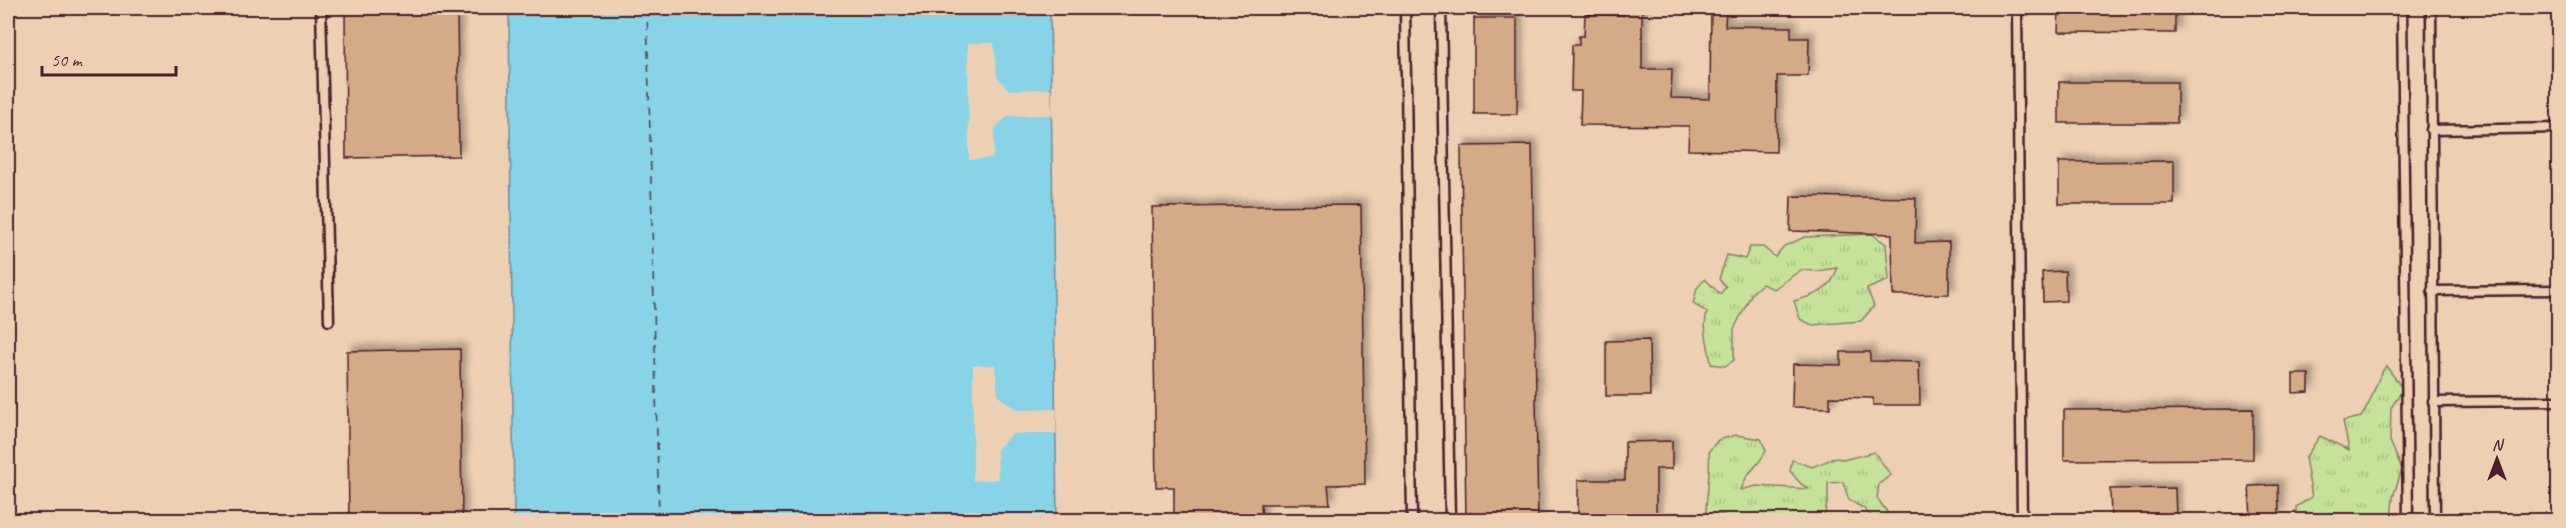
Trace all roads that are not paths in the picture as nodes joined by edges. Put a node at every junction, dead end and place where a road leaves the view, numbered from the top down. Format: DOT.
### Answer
graph roads {
  1 [pos="321,8"];
  2 [pos="1405,8"];
  3 [pos="1441,8"];
  4 [pos="2017,8"];
  5 [pos="2402,8"];
  6 [pos="2431,8"];
  7 [pos="2559,128"];
  8 [pos="2431,130"];
  9 [pos="2559,290"];
  10 [pos="2432,291"];
  11 [pos="329,321"];
  12 [pos="2559,401"];
  13 [pos="2433,402"];
  14 [pos="1412,520"];
  15 [pos="1450,520"];
  16 [pos="2022,520"];
  17 [pos="2408,520"];
  18 [pos="2435,520"];
  1 -- 11 [label="lane"];
  2 -- 14 [label="lane"];
  3 -- 15 [label="lane"];
  4 -- 16 [label="lane"];
  5 -- 17 [label="lane"];
  6 -- 8 [label="lane"];
  7 -- 8 [label="lane"];
  8 -- 10 [label="lane"];
  9 -- 10 [label="lane"];
  10 -- 13 [label="lane"];
  12 -- 13 [label="lane"];
  13 -- 18 [label="lane"];
}
